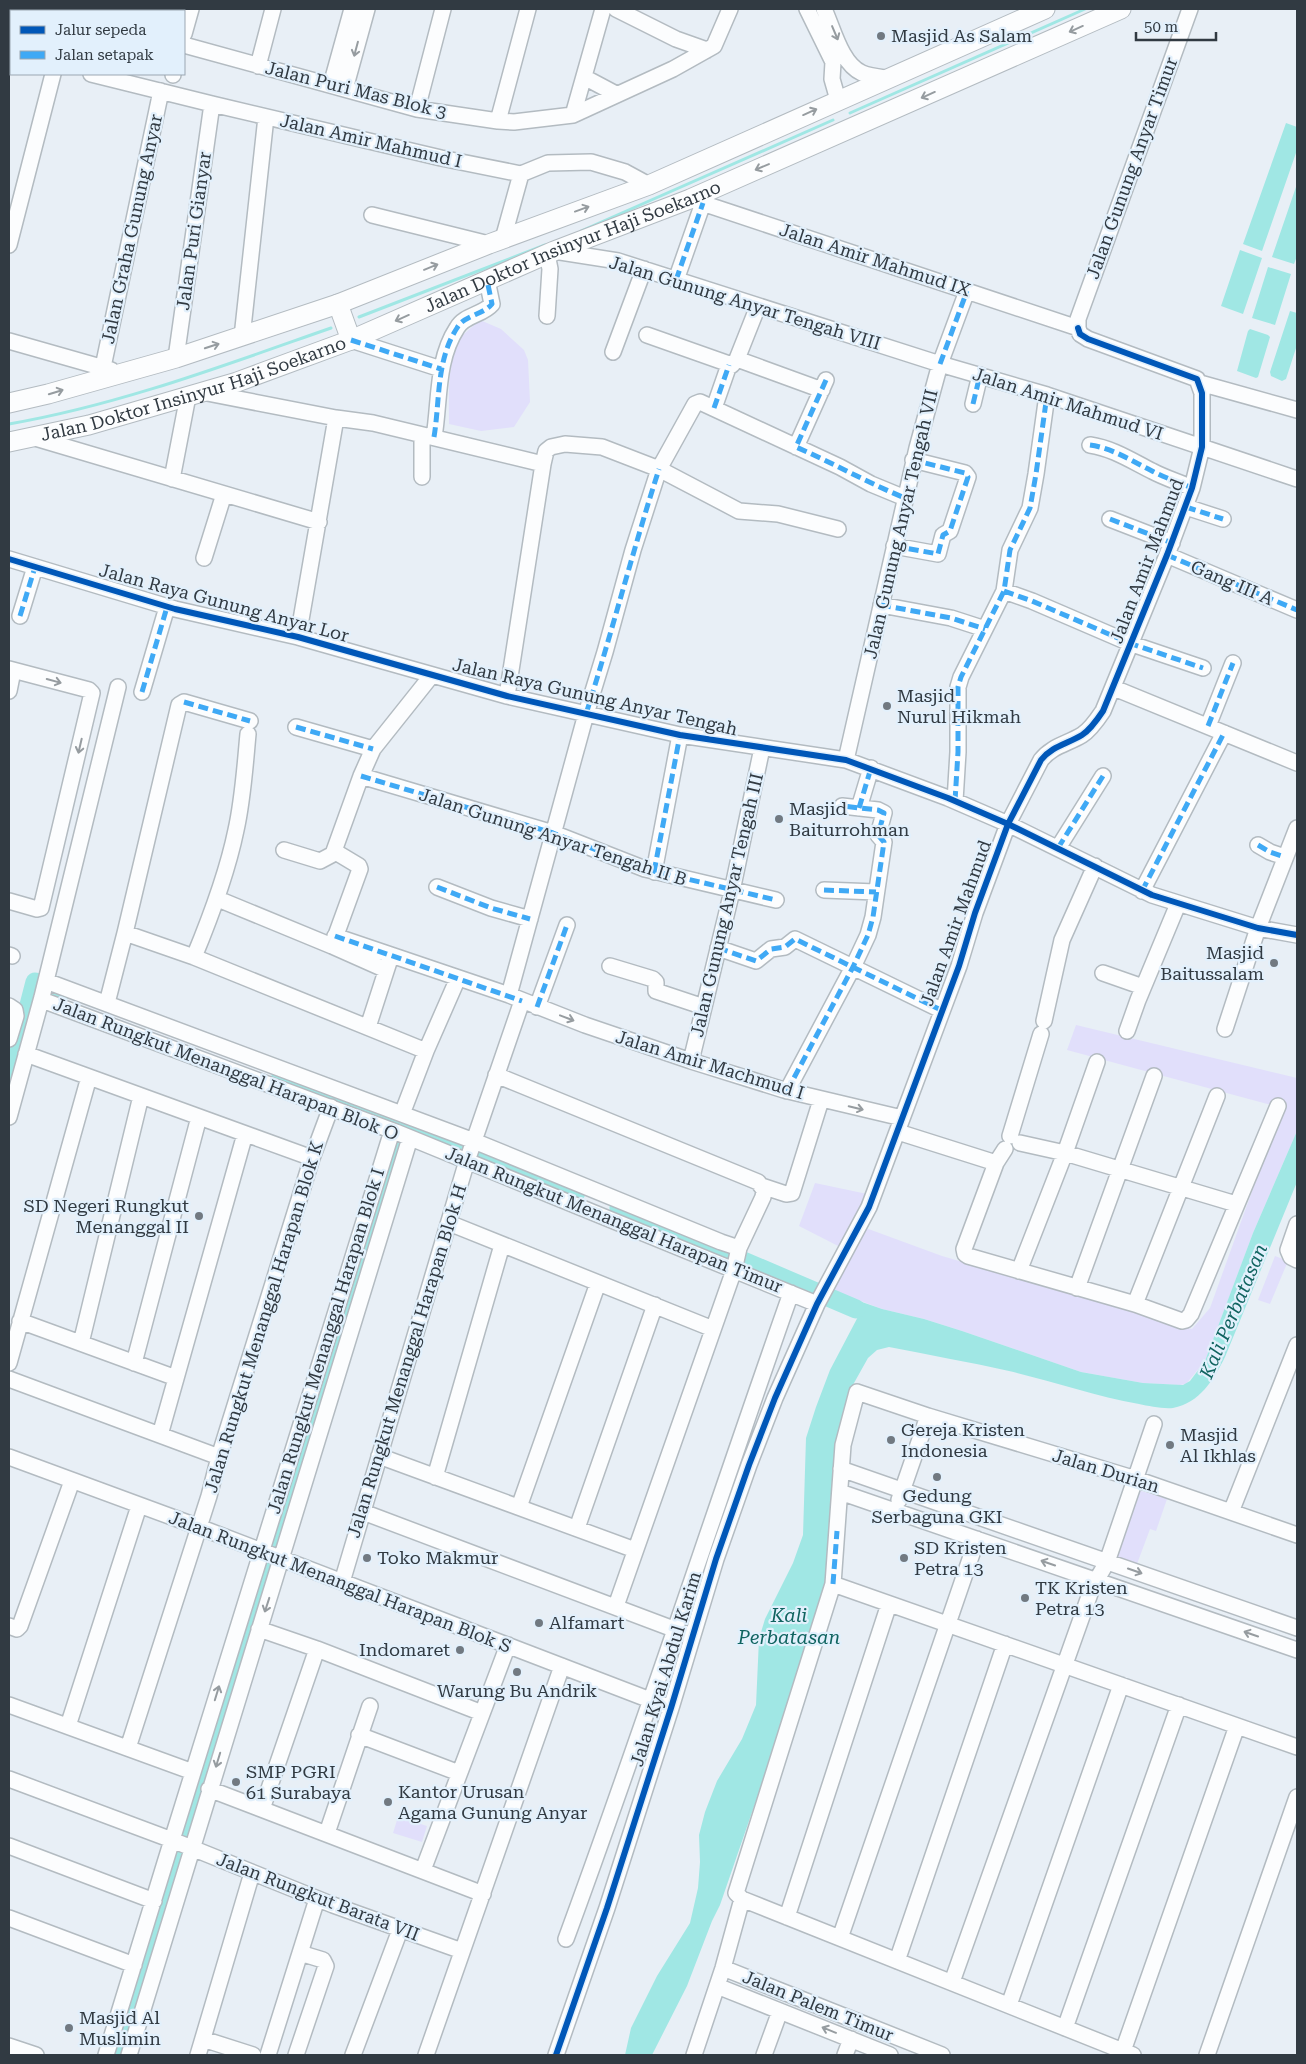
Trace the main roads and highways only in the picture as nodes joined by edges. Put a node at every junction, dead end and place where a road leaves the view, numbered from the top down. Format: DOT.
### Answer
graph roads {
  1 [pos="1045,9"];
  2 [pos="1121,9"];
  3 [pos="338,304"];
  4 [pos="351,340"];
  5 [pos="9,403"];
  6 [pos="9,442"];
  3 -- 1 [label="main road, Jalan Doktor Insinyur Haji Soekarno, one-way"];
  2 -- 4 [label="main road, Jalan Doktor Insinyur Haji Soekarno, one-way"];
  3 -- 4 [label="main road"];
  5 -- 3 [label="main road, Jalan Doktor Insinyur Haji Soekarno, one-way"];
  4 -- 6 [label="main road, Jalan Doktor Insinyur Haji Soekarno"];
}
